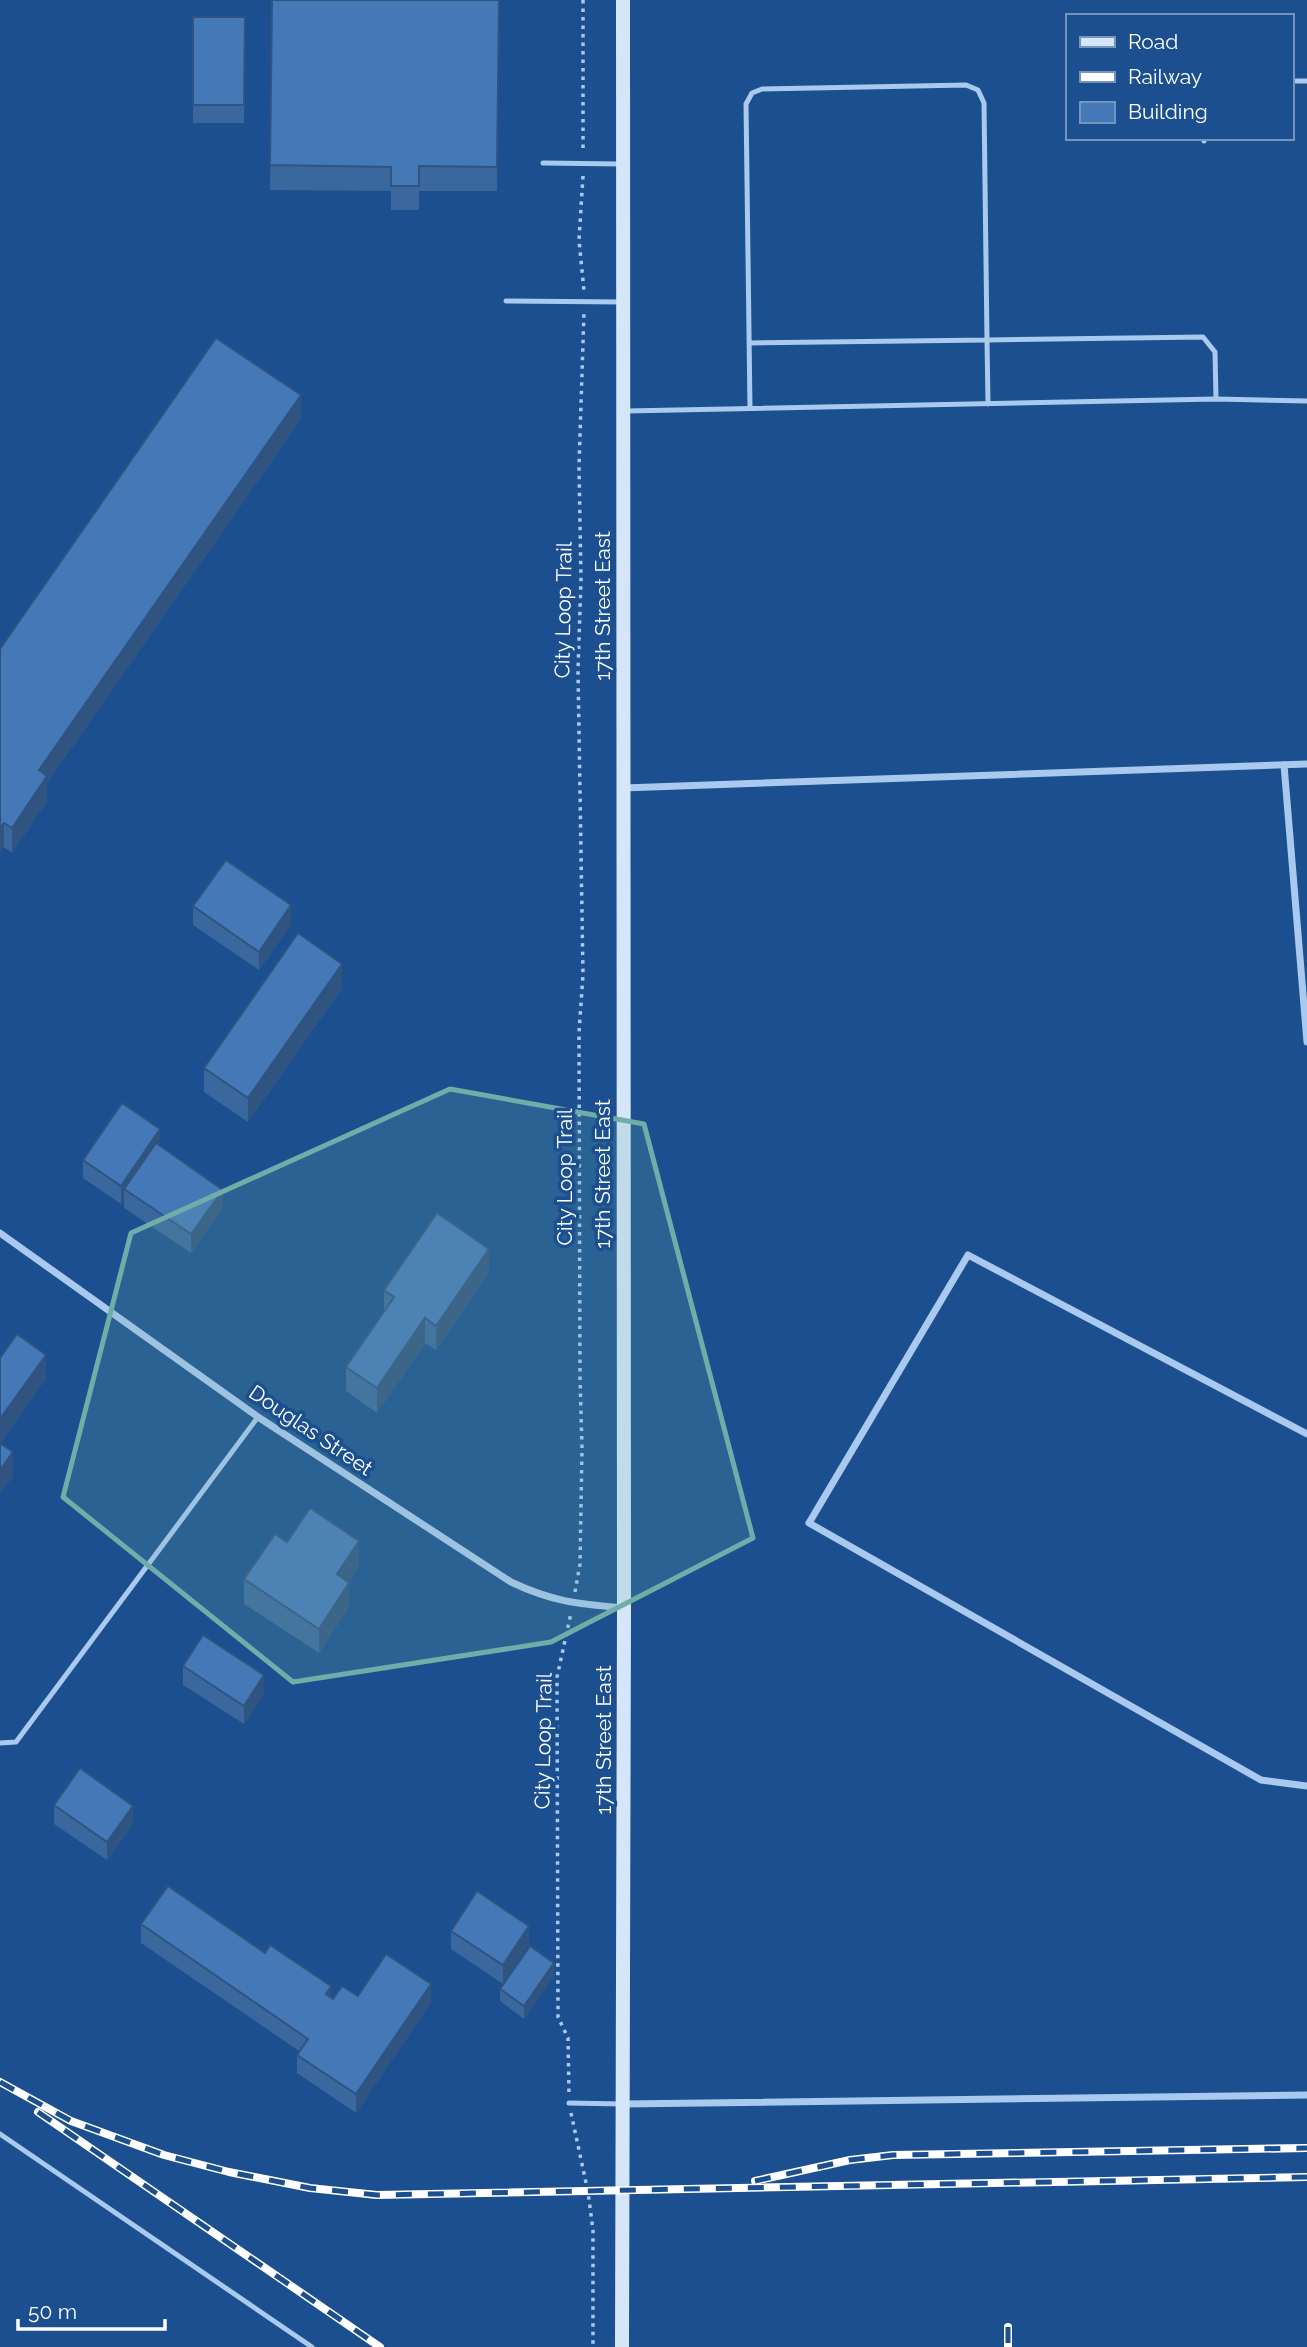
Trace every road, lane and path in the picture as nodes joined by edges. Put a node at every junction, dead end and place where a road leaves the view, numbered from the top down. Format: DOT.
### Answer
graph roads {
  1 [pos="583,0"];
  2 [pos="623,0"];
  3 [pos="543,163"];
  4 [pos="583,164"];
  5 [pos="623,164"];
  6 [pos="506,302"];
  7 [pos="585,302"];
  8 [pos="623,302"];
  9 [pos="988,340"];
  10 [pos="749,343"];
  11 [pos="1216,400"];
  12 [pos="1307,401"];
  13 [pos="988,404"];
  14 [pos="750,408"];
  15 [pos="623,411"];
  16 [pos="1307,764"];
  17 [pos="1284,765"];
  18 [pos="623,788"];
  19 [pos="1307,1042"];
  20 [pos="0,1233"];
  21 [pos="258,1416"];
  22 [pos="1307,1433"];
  23 [pos="574,1604"];
  24 [pos="624,1608"];
  25 [pos="0,1743"];
  26 [pos="1307,1786"];
  27 [pos="1307,2095"];
  28 [pos="569,2103"];
  29 [pos="623,2104"];
  30 [pos="0,2134"];
  31 [pos="312,2347"];
  32 [pos="593,2347"];
  33 [pos="622,2347"];
  1 -- 4 [label="path, City Loop Trail"];
  2 -- 5 [label="main road, 17th Street East"];
  3 -- 4 [label="lane"];
  4 -- 5 [label="lane"];
  4 -- 7 [label="path, City Loop Trail"];
  5 -- 8 [label="main road, 17th Street East"];
  6 -- 7 [label="lane"];
  7 -- 8 [label="lane"];
  7 -- 23 [label="path, City Loop Trail"];
  8 -- 15 [label="main road, 17th Street East"];
  9 -- 10 [label="lane"];
  9 -- 10 [label="lane"];
  9 -- 11 [label="lane"];
  9 -- 13 [label="lane"];
  10 -- 14 [label="lane"];
  11 -- 12 [label="lane"];
  11 -- 13 [label="lane"];
  13 -- 14 [label="lane"];
  14 -- 15 [label="lane"];
  15 -- 18 [label="main road, 17th Street East"];
  16 -- 17 [label="street"];
  17 -- 18 [label="street"];
  17 -- 19 [label="street"];
  18 -- 24 [label="main road, 17th Street East"];
  20 -- 21 [label="street, Douglas Street"];
  21 -- 23 [label="street, Douglas Street"];
  21 -- 25 [label="lane"];
  22 -- 26 [label="street"];
  23 -- 24 [label="street, Douglas Street"];
  23 -- 28 [label="path, City Loop Trail"];
  24 -- 29 [label="main road, 17th Street East"];
  27 -- 29 [label="street"];
  28 -- 29 [label="lane"];
  28 -- 32 [label="path, City Loop Trail"];
  29 -- 33 [label="main road, 17th Street East"];
  30 -- 31 [label="lane"];
}
